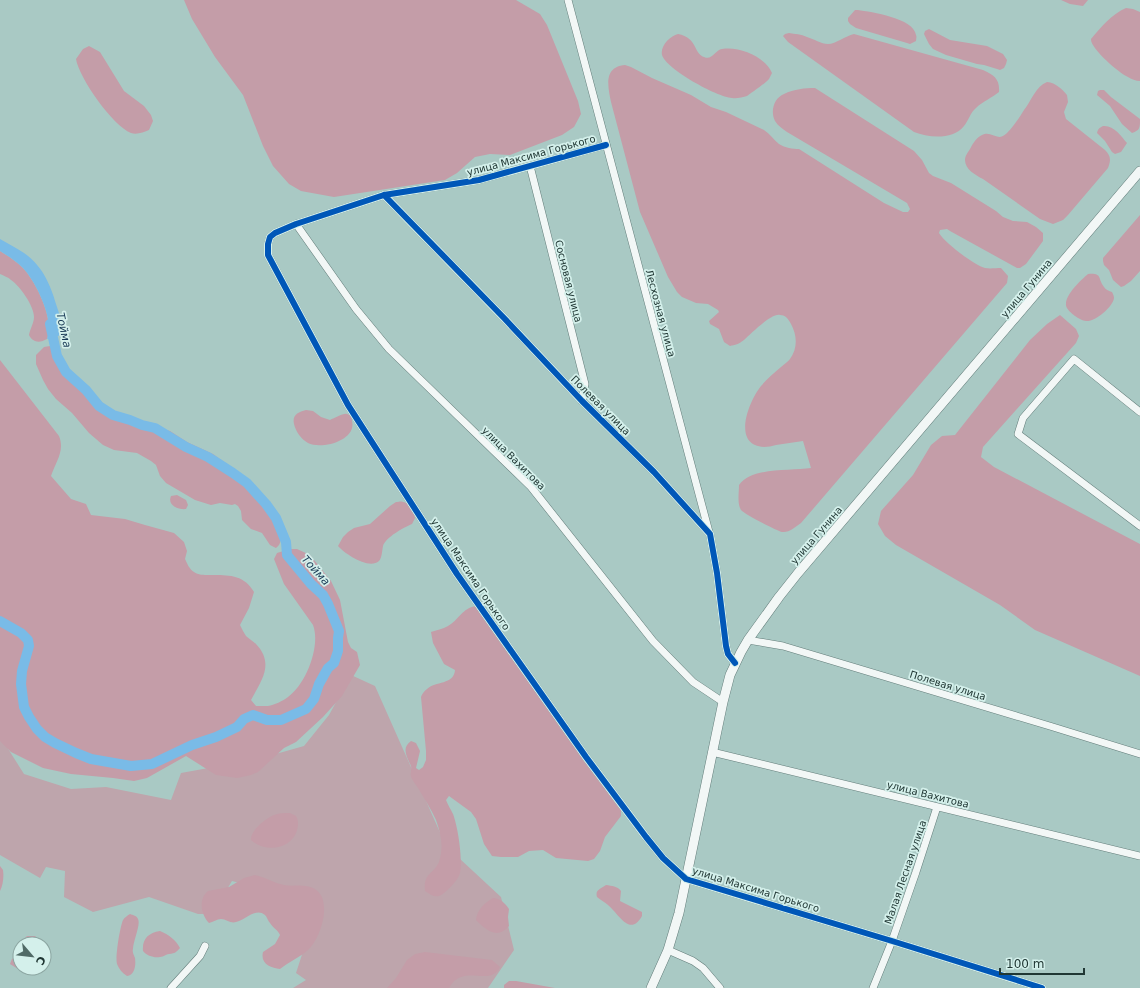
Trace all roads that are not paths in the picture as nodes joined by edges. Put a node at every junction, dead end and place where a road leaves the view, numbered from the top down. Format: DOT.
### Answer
graph roads {
  1 [pos="568,0"];
  2 [pos="606,145"];
  3 [pos="530,166"];
  4 [pos="1140,171"];
  5 [pos="384,195"];
  6 [pos="296,224"];
  7 [pos="582,401"];
  8 [pos="1140,412"];
  9 [pos="1140,526"];
  10 [pos="710,534"];
  11 [pos="748,640"];
  12 [pos="734,663"];
  13 [pos="723,702"];
  14 [pos="712,752"];
  15 [pos="1140,754"];
  16 [pos="937,807"];
  17 [pos="1140,856"];
  18 [pos="686,879"];
  19 [pos="892,941"];
  20 [pos="205,946"];
  21 [pos="668,950"];
  22 [pos="171,988"];
  23 [pos="651,988"];
  24 [pos="720,988"];
  25 [pos="873,988"];
  26 [pos="1042,988"];
  1 -- 2 [label="street, Лесхозная улица"];
  2 -- 3 [label="street, улица Максима Горького"];
  2 -- 10 [label="street, Лесхозная улица"];
  3 -- 5 [label="street, улица Максима Горького"];
  3 -- 7 [label="street, Сосновая улица"];
  4 -- 11 [label="main road, улица Гунина"];
  5 -- 6 [label="street, улица Максима Горького"];
  5 -- 7 [label="street, Полевая улица"];
  6 -- 13 [label="street, улица Вахитова"];
  6 -- 18 [label="street, улица Максима Горького"];
  7 -- 10 [label="street, Полевая улица"];
  8 -- 9 [label="street"];
  10 -- 12 [label="street"];
  11 -- 12 [label="main road, улица Гунина"];
  11 -- 15 [label="street, Полевая улица"];
  12 -- 13 [label="main road, улица Гунина"];
  13 -- 14 [label="main road, улица Гунина"];
  14 -- 16 [label="street, улица Вахитова"];
  14 -- 18 [label="main road, улица Гунина"];
  16 -- 17 [label="street, улица Вахитова"];
  16 -- 19 [label="street, Малая Лесная улица"];
  18 -- 19 [label="street, улица Максима Горького"];
  18 -- 21 [label="main road, улица Гунина"];
  19 -- 25 [label="street, Малая Лесная улица"];
  19 -- 26 [label="street, улица Максима Горького"];
  20 -- 22 [label="street"];
  21 -- 23 [label="main road, улица Гунина"];
  21 -- 24 [label="street"];
}
